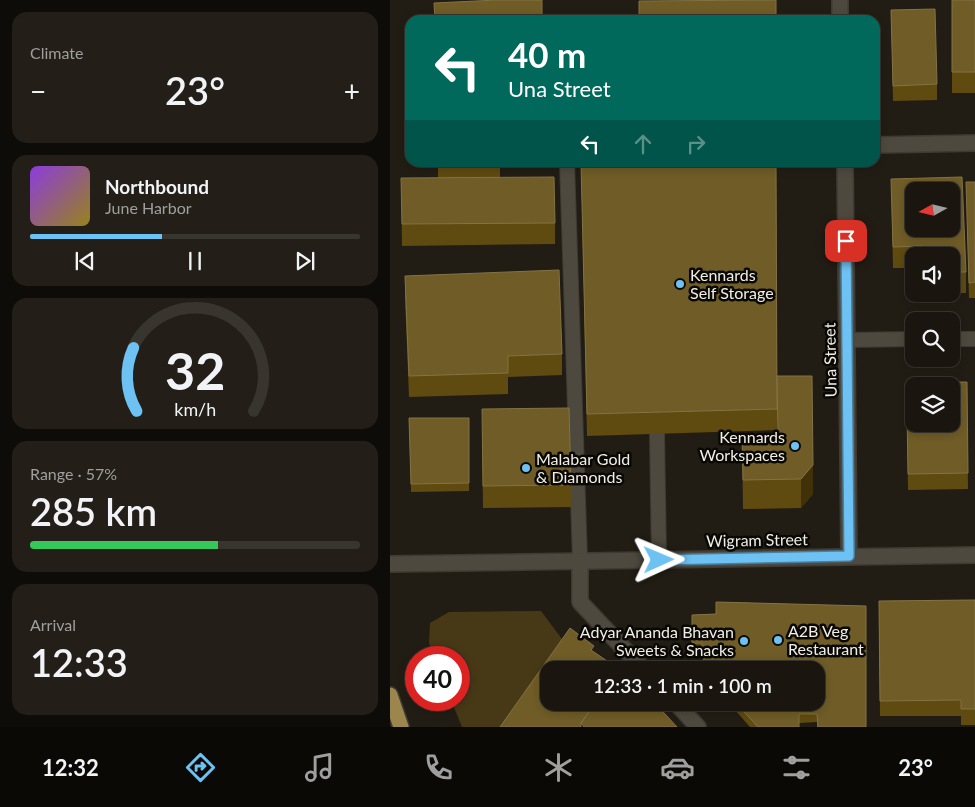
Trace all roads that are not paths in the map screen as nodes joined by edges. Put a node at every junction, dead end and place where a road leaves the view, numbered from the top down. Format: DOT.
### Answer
graph roads {
  1 [pos="840,0"];
  2 [pos="840,15"];
  3 [pos="975,144"];
  4 [pos="880,145"];
  5 [pos="567,167"];
  6 [pos="845,167"];
  7 [pos="975,338"];
  8 [pos="905,339"];
  9 [pos="960,339"];
  10 [pos="847,340"];
  11 [pos="657,433"];
  12 [pos="975,555"];
  13 [pos="849,556"];
  14 [pos="659,560"];
  15 [pos="580,561"];
  16 [pos="390,564"];
  17 [pos="636,661"];
  18 [pos="390,695"];
  19 [pos="683,711"];
  20 [pos="401,727"];
  21 [pos="698,727"];
  1 -- 2 [label="street"];
  3 -- 4 [label="street"];
  5 -- 15 [label="lane"];
  6 -- 10 [label="street, Una Street"];
  7 -- 9 [label="lane"];
  8 -- 10 [label="lane"];
  10 -- 13 [label="street, Una Street"];
  11 -- 14 [label="lane"];
  12 -- 13 [label="street, Wigram Street"];
  13 -- 14 [label="street, Wigram Street"];
  14 -- 15 [label="street, Wigram Street"];
  15 -- 16 [label="street, Wigram Street"];
  15 -- 17 [label="street"];
  18 -- 20 [label="main road"];
  19 -- 21 [label="street"];
}
